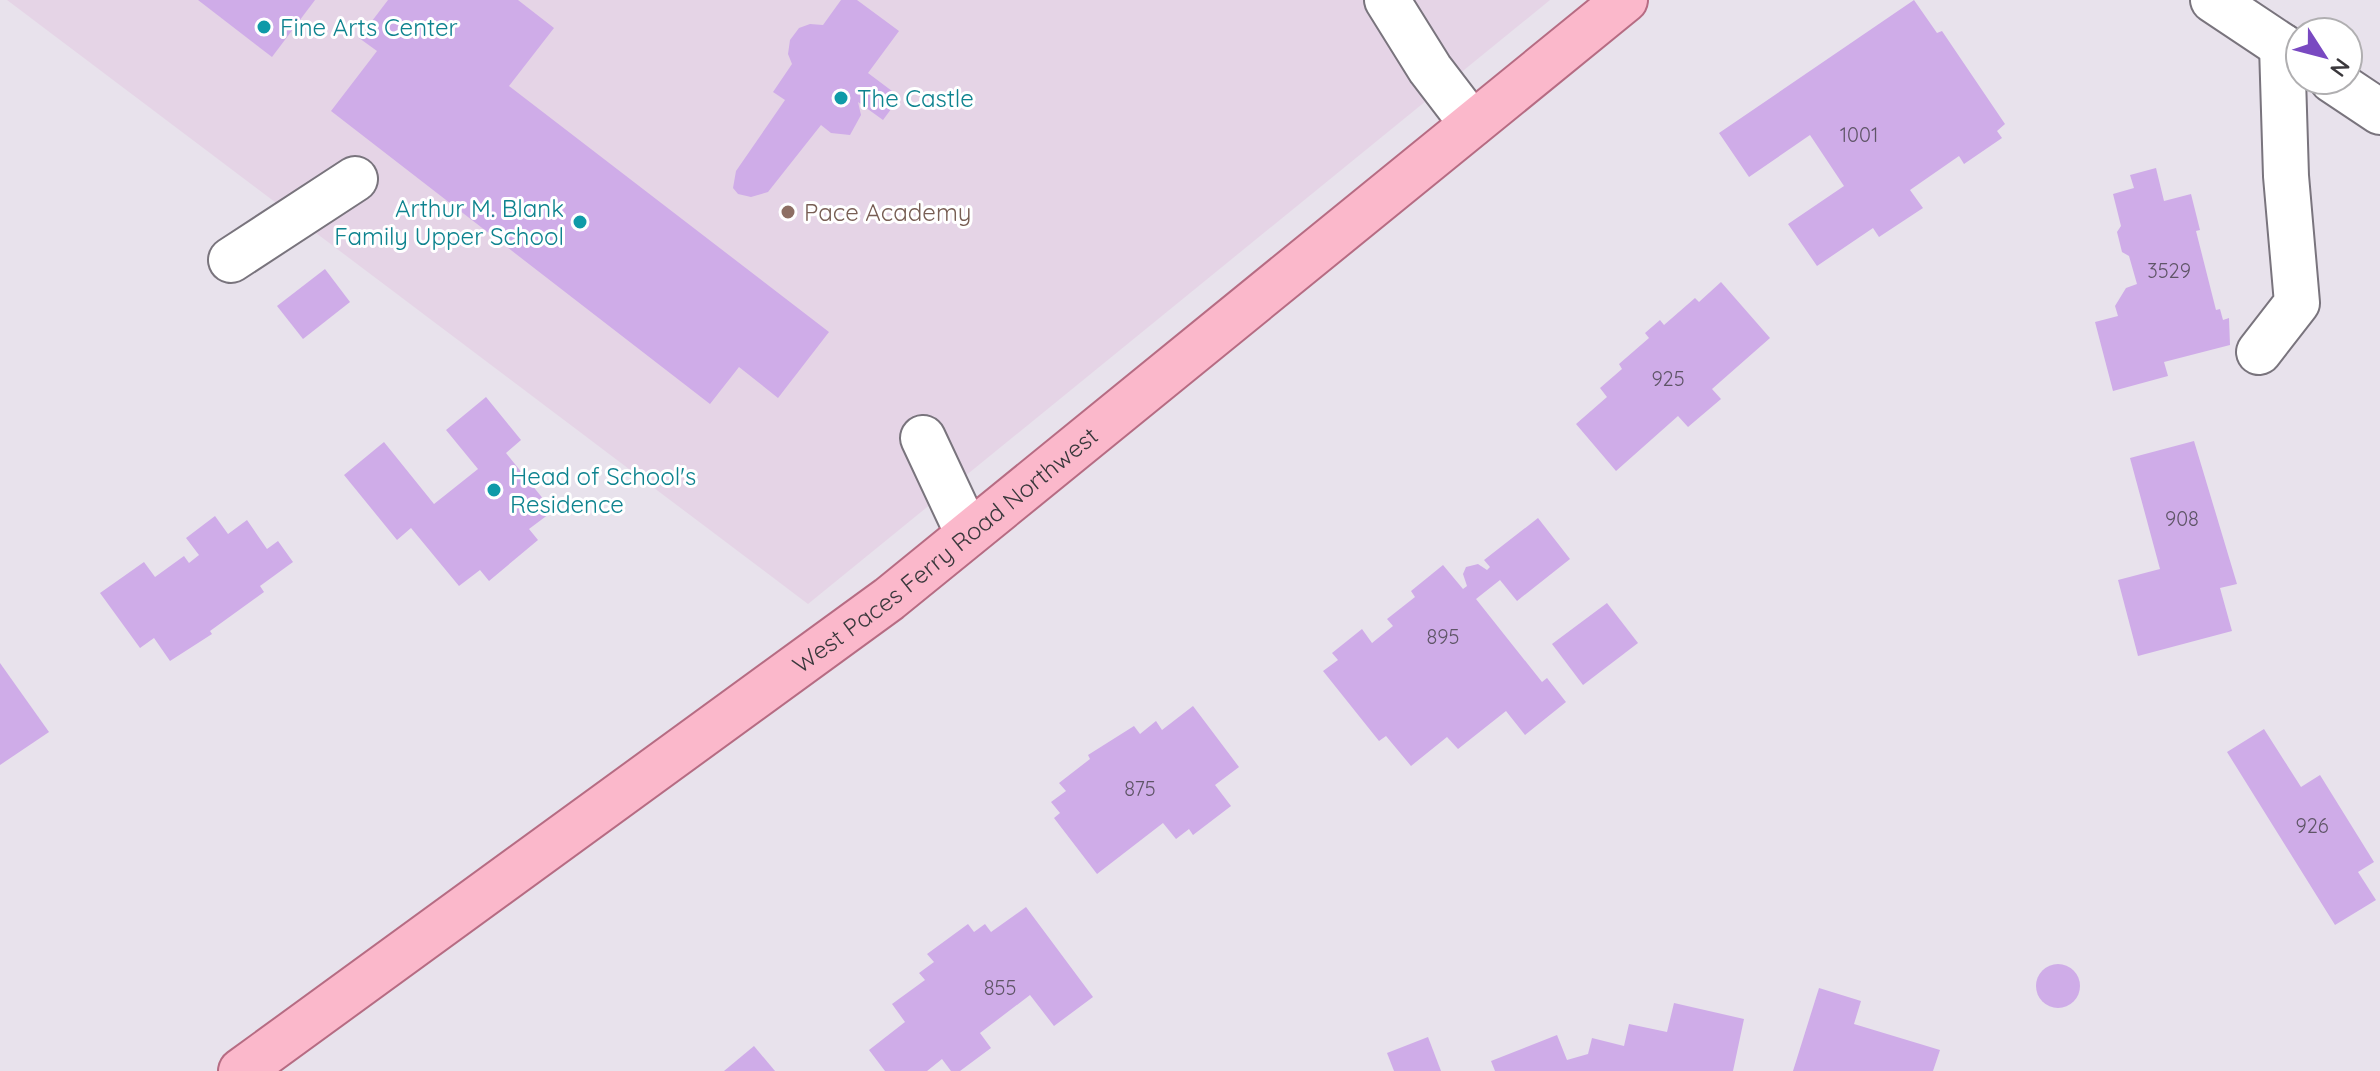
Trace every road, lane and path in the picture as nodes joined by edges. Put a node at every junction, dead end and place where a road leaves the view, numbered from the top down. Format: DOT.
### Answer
graph roads {
  1 [pos="1387,0"];
  2 [pos="1625,0"];
  3 [pos="2213,0"];
  4 [pos="2284,47"];
  5 [pos="2289,96"];
  6 [pos="2356,96"];
  7 [pos="2380,112"];
  8 [pos="1472,124"];
  9 [pos="355,179"];
  10 [pos="231,260"];
  11 [pos="2259,352"];
  12 [pos="923,438"];
  13 [pos="968,534"];
  14 [pos="241,1071"];
  1 -- 8 [label="street"];
  2 -- 8 [label="main road, West Paces Ferry Road Northwest"];
  3 -- 4 [label="street"];
  5 -- 11 [label="street"];
  6 -- 7 [label="street"];
  8 -- 13 [label="main road, West Paces Ferry Road Northwest"];
  9 -- 10 [label="street"];
  12 -- 13 [label="street"];
  13 -- 14 [label="main road, West Paces Ferry Road Northwest"];
}
